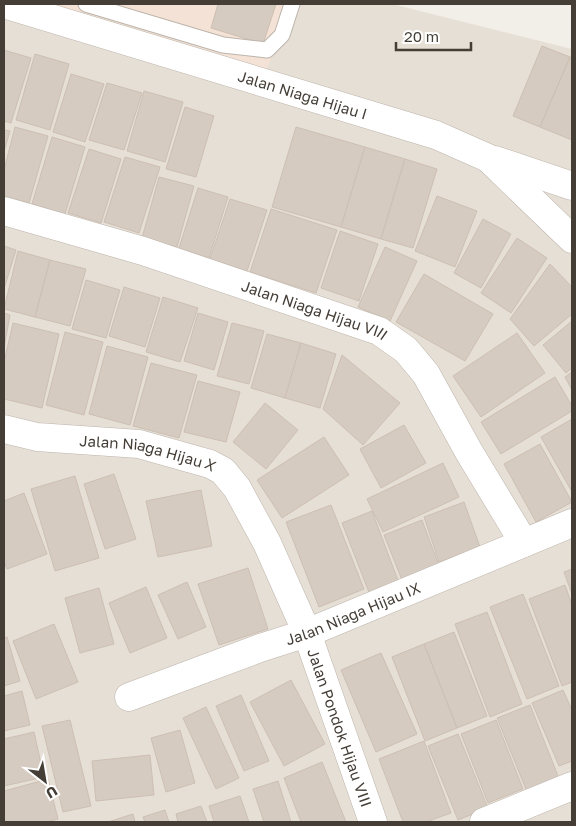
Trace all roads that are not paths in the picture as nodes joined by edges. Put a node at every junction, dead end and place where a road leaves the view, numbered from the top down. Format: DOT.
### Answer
graph roads {
  1 [pos="4,4"];
  2 [pos="86,4"];
  3 [pos="292,4"];
  4 [pos="488,158"];
  5 [pos="572,186"];
  6 [pos="4,210"];
  7 [pos="572,239"];
  8 [pos="4,429"];
  9 [pos="37,437"];
  10 [pos="4,449"];
  11 [pos="572,523"];
  12 [pos="524,543"];
  13 [pos="307,633"];
  14 [pos="129,697"];
  15 [pos="572,786"];
  16 [pos="373,822"];
  17 [pos="484,822"];
  1 -- 4 [label="street, Jalan Niaga Hijau I"];
  2 -- 3 [label="lane"];
  4 -- 5 [label="street"];
  4 -- 7 [label="street, Jalan Niaga Hijau I"];
  6 -- 12 [label="street, Jalan Niaga Hijau VIII"];
  8 -- 9 [label="street, Jalan Niaga Hijau X"];
  9 -- 10 [label="street, Jalan Niaga Hijau X"];
  9 -- 13 [label="street, Jalan Niaga Hijau X"];
  11 -- 12 [label="street, Jalan Niaga Hijau IX"];
  12 -- 13 [label="street, Jalan Niaga Hijau IX"];
  13 -- 14 [label="street, Jalan Niaga Hijau IX"];
  13 -- 16 [label="street, Jalan Pondok Hijau VIII"];
  15 -- 17 [label="street"];
}
